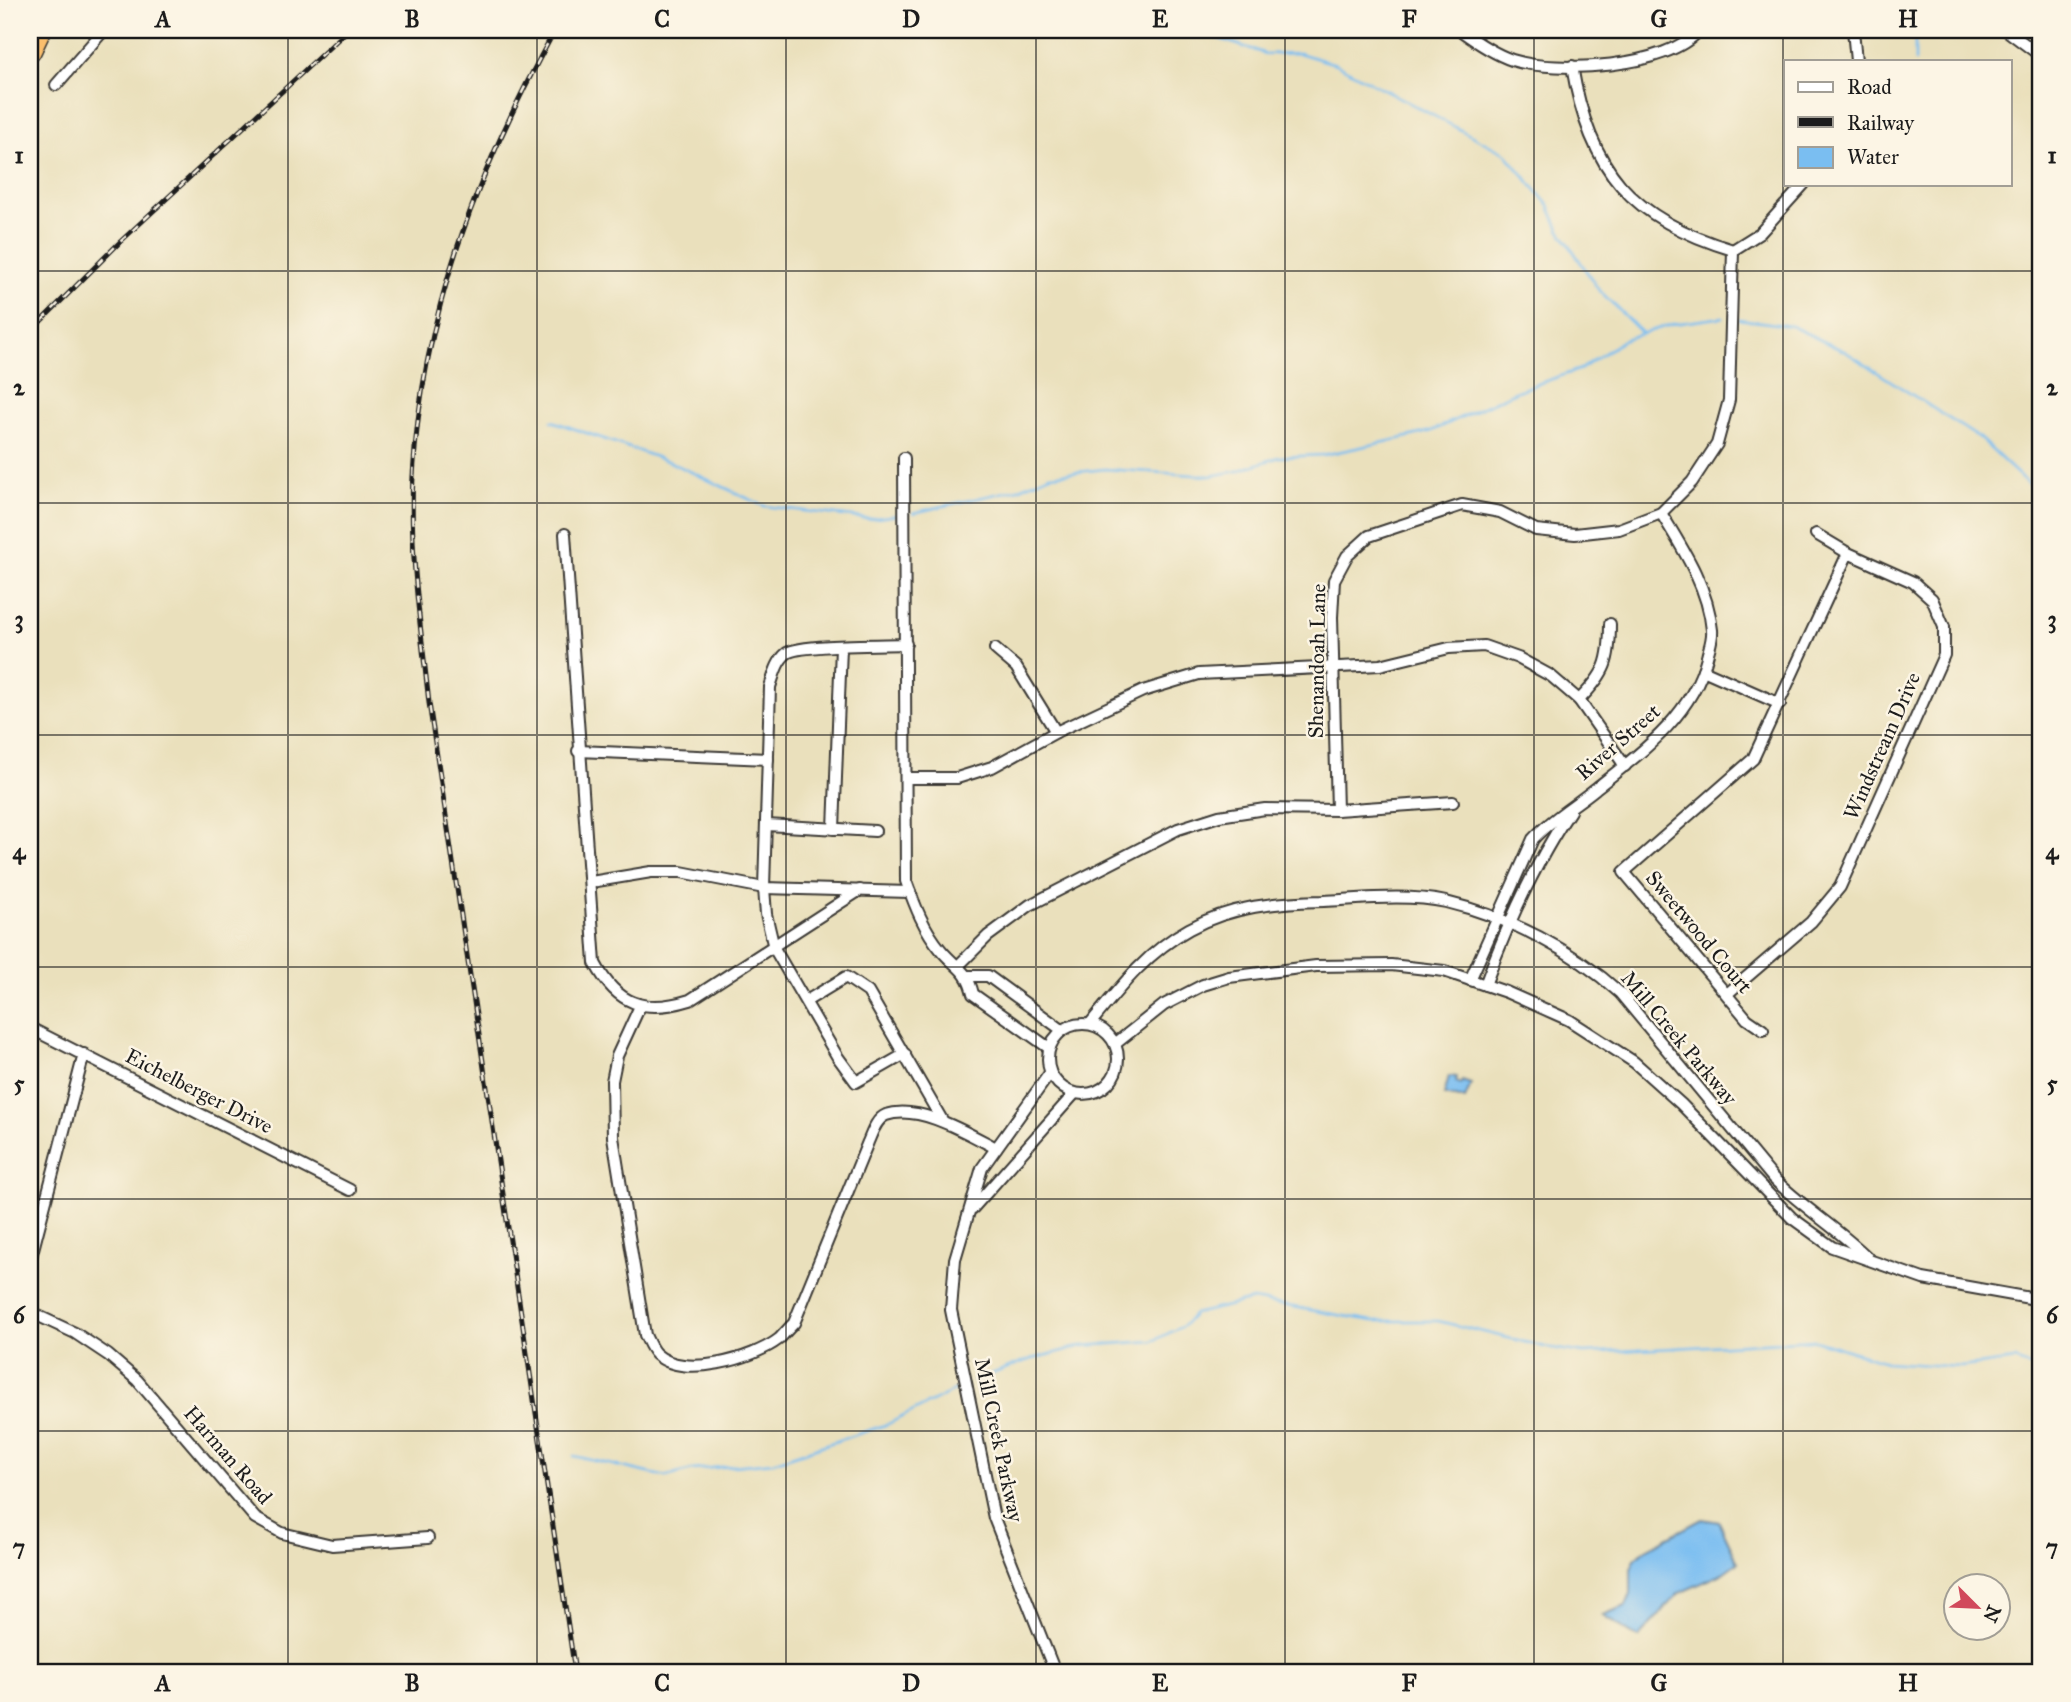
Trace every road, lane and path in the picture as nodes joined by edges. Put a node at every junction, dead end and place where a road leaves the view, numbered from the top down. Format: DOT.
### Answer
graph roads {
  1 [pos="40,30"];
  2 [pos="104,30"];
  3 [pos="1460,30"];
  4 [pos="1699,30"];
  5 [pos="1853,30"];
  6 [pos="2006,30"];
  7 [pos="30,51"];
  8 [pos="2041,56"];
  9 [pos="1857,60"];
  10 [pos="1572,66"];
  11 [pos="56,85"];
  12 [pos="1802,186"];
  13 [pos="1733,250"];
  14 [pos="904,458"];
  15 [pos="1661,513"];
  16 [pos="565,534"];
  17 [pos="1815,534"];
  18 [pos="1848,553"];
  19 [pos="1610,624"];
  20 [pos="906,644"];
  21 [pos="841,647"];
  22 [pos="995,649"];
  23 [pos="1334,667"];
  24 [pos="1703,670"];
  25 [pos="1579,700"];
  26 [pos="1780,704"];
  27 [pos="1056,732"];
  28 [pos="578,751"];
  29 [pos="768,759"];
  30 [pos="1625,766"];
  31 [pos="908,778"];
  32 [pos="1454,802"];
  33 [pos="1574,806"];
  34 [pos="1337,810"];
  35 [pos="766,825"];
  36 [pos="834,829"];
  37 [pos="875,831"];
  38 [pos="591,882"];
  39 [pos="764,888"];
  40 [pos="860,890"];
  41 [pos="910,892"];
  42 [pos="1496,919"];
  43 [pos="1509,925"];
  44 [pos="774,948"];
  45 [pos="958,966"];
  46 [pos="969,975"];
  47 [pos="1470,980"];
  48 [pos="1485,985"];
  49 [pos="1727,994"];
  50 [pos="807,1000"];
  51 [pos="640,1006"];
  52 [pos="1090,1024"];
  53 [pos="30,1028"];
  54 [pos="1062,1030"];
  55 [pos="1763,1030"];
  56 [pos="1115,1044"];
  57 [pos="1049,1048"];
  58 [pos="84,1054"];
  59 [pos="905,1054"];
  60 [pos="1050,1073"];
  61 [pos="1075,1093"];
  62 [pos="942,1120"];
  63 [pos="996,1148"];
  64 [pos="351,1190"];
  65 [pos="971,1210"];
  66 [pos="1868,1259"];
  67 [pos="30,1261"];
  68 [pos="2041,1300"];
  69 [pos="30,1312"];
  70 [pos="428,1538"];
  71 [pos="1055,1672"];
  1 -- 7 [label="highway"];
  2 -- 11 [label="street"];
  3 -- 10 [label="street"];
  4 -- 10 [label="street"];
  5 -- 9 [label="street"];
  6 -- 8 [label="street"];
  10 -- 13 [label="street"];
  12 -- 13 [label="street"];
  13 -- 15 [label="street"];
  14 -- 20 [label="street"];
  15 -- 23 [label="street, Shenandoah Lane"];
  15 -- 24 [label="street, River Street"];
  16 -- 28 [label="street"];
  17 -- 18 [label="street, Windstream Drive"];
  18 -- 26 [label="street, Sweetwood Court"];
  18 -- 49 [label="street, Windstream Drive"];
  19 -- 25 [label="street"];
  20 -- 21 [label="street"];
  20 -- 31 [label="street"];
  21 -- 29 [label="street"];
  21 -- 36 [label="street"];
  22 -- 27 [label="street"];
  23 -- 25 [label="street"];
  23 -- 27 [label="street"];
  23 -- 34 [label="street, Shenandoah Lane"];
  24 -- 26 [label="street"];
  24 -- 30 [label="street, River Street"];
  25 -- 30 [label="street"];
  26 -- 49 [label="street, Sweetwood Court"];
  27 -- 31 [label="street"];
  28 -- 29 [label="street"];
  28 -- 38 [label="street"];
  29 -- 35 [label="street"];
  30 -- 33 [label="street, River Street"];
  31 -- 41 [label="street"];
  32 -- 34 [label="street"];
  33 -- 42 [label="street, River Street"];
  33 -- 43 [label="street, River Street"];
  34 -- 45 [label="street"];
  35 -- 36 [label="street"];
  35 -- 39 [label="street"];
  36 -- 37 [label="street"];
  38 -- 39 [label="street"];
  38 -- 51 [label="street"];
  39 -- 40 [label="street"];
  39 -- 44 [label="street"];
  40 -- 41 [label="street"];
  40 -- 44 [label="street"];
  41 -- 45 [label="street"];
  42 -- 43 [label="street, Mill Creek Parkway"];
  42 -- 47 [label="street, River Street"];
  42 -- 52 [label="street, Mill Creek Parkway"];
  43 -- 48 [label="street, River Street"];
  43 -- 66 [label="street, Mill Creek Parkway"];
  44 -- 50 [label="street"];
  44 -- 51 [label="street"];
  45 -- 46 [label="street"];
  46 -- 54 [label="street"];
  46 -- 57 [label="street"];
  47 -- 48 [label="street, Mill Creek Parkway"];
  47 -- 56 [label="street, Mill Creek Parkway"];
  48 -- 66 [label="street, Mill Creek Parkway"];
  49 -- 55 [label="street, Sweetwood Court"];
  50 -- 59 [label="street"];
  50 -- 59 [label="street"];
  51 -- 62 [label="street"];
  52 -- 54 [label="street"];
  52 -- 56 [label="street"];
  53 -- 58 [label="street, Eichelberger Drive"];
  54 -- 57 [label="street"];
  56 -- 61 [label="street"];
  57 -- 60 [label="street"];
  58 -- 64 [label="street, Eichelberger Drive"];
  58 -- 67 [label="street"];
  59 -- 62 [label="street"];
  60 -- 61 [label="street"];
  60 -- 63 [label="street, Mill Creek Parkway"];
  61 -- 65 [label="street"];
  62 -- 63 [label="street"];
  63 -- 65 [label="street, Mill Creek Parkway"];
  65 -- 71 [label="street, Mill Creek Parkway"];
  66 -- 68 [label="street, Mill Creek Parkway"];
  69 -- 70 [label="street, Harman Road"];
}
